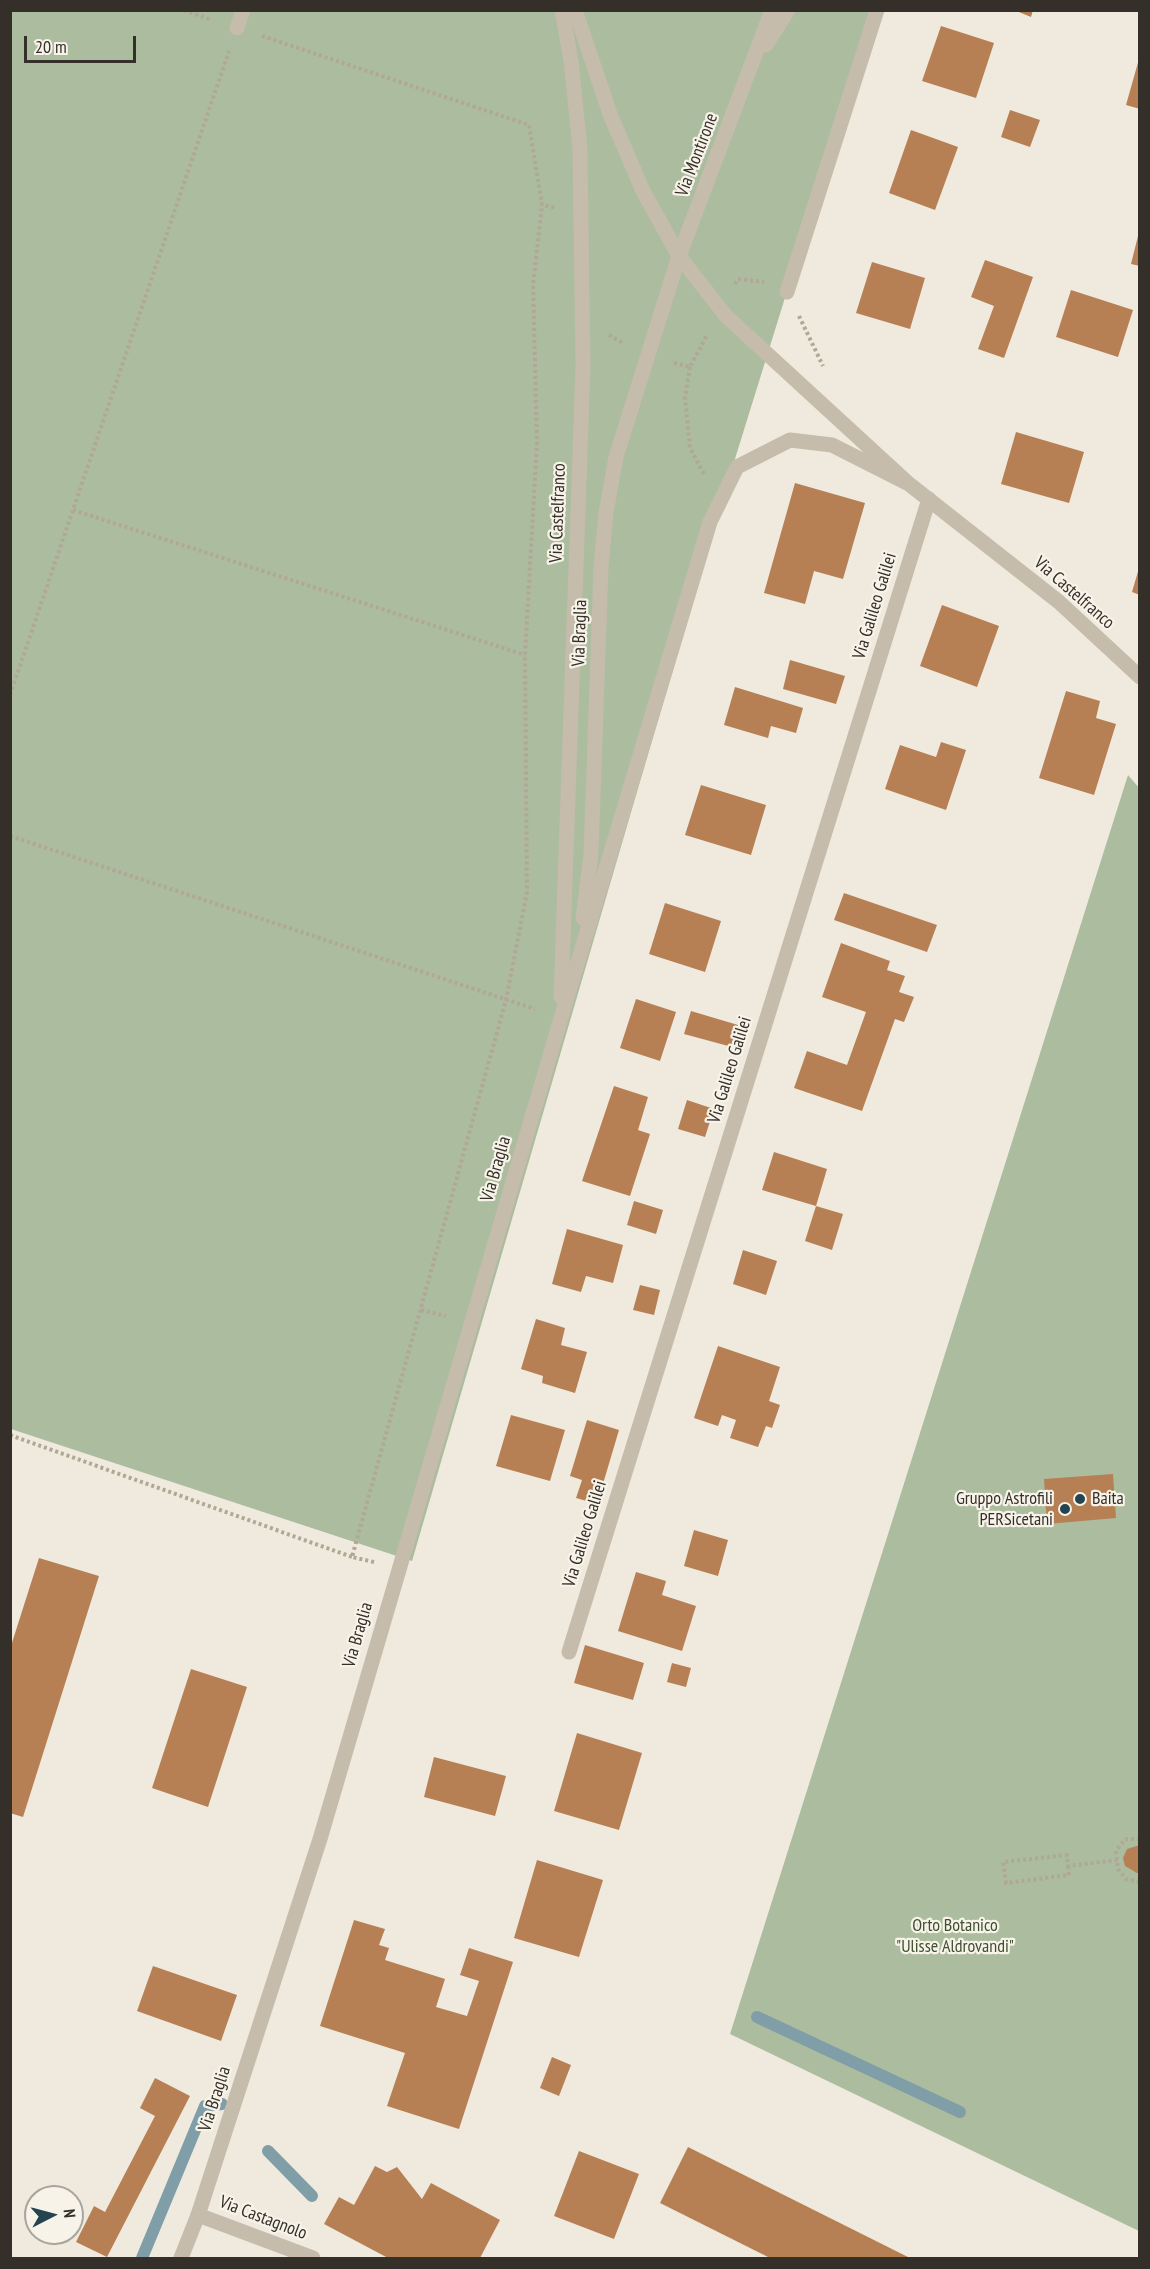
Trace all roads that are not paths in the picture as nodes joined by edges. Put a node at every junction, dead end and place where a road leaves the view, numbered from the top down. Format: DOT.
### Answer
graph roads {
  1 [pos="243,10"];
  2 [pos="562,10"];
  3 [pos="575,10"];
  4 [pos="772,10"];
  5 [pos="788,10"];
  6 [pos="877,10"];
  7 [pos="237,28"];
  8 [pos="752,68"];
  9 [pos="679,256"];
  10 [pos="787,292"];
  11 [pos="909,484"];
  12 [pos="929,500"];
  13 [pos="1140,677"];
  14 [pos="561,1018"];
  15 [pos="569,1652"];
  16 [pos="198,2215"];
  17 [pos="181,2259"];
  18 [pos="313,2259"];
  1 -- 7 [label="street"];
  2 -- 14 [label="street, Via Castelfranco"];
  3 -- 9 [label="street, Via Castelfranco"];
  4 -- 8 [label="street, Via Montirone"];
  5 -- 8 [label="street, Via Montirone"];
  6 -- 10 [label="street"];
  8 -- 9 [label="street, Via Montirone"];
  9 -- 11 [label="street, Via Castelfranco"];
  9 -- 14 [label="street, Via Braglia"];
  11 -- 12 [label="street, Via Castelfranco"];
  11 -- 14 [label="street, Via Braglia"];
  12 -- 13 [label="street, Via Castelfranco"];
  12 -- 15 [label="street, Via Galileo Galilei"];
  14 -- 16 [label="street, Via Braglia"];
  16 -- 17 [label="street, Via Braglia"];
  16 -- 18 [label="street, Via Castagnolo"];
}
